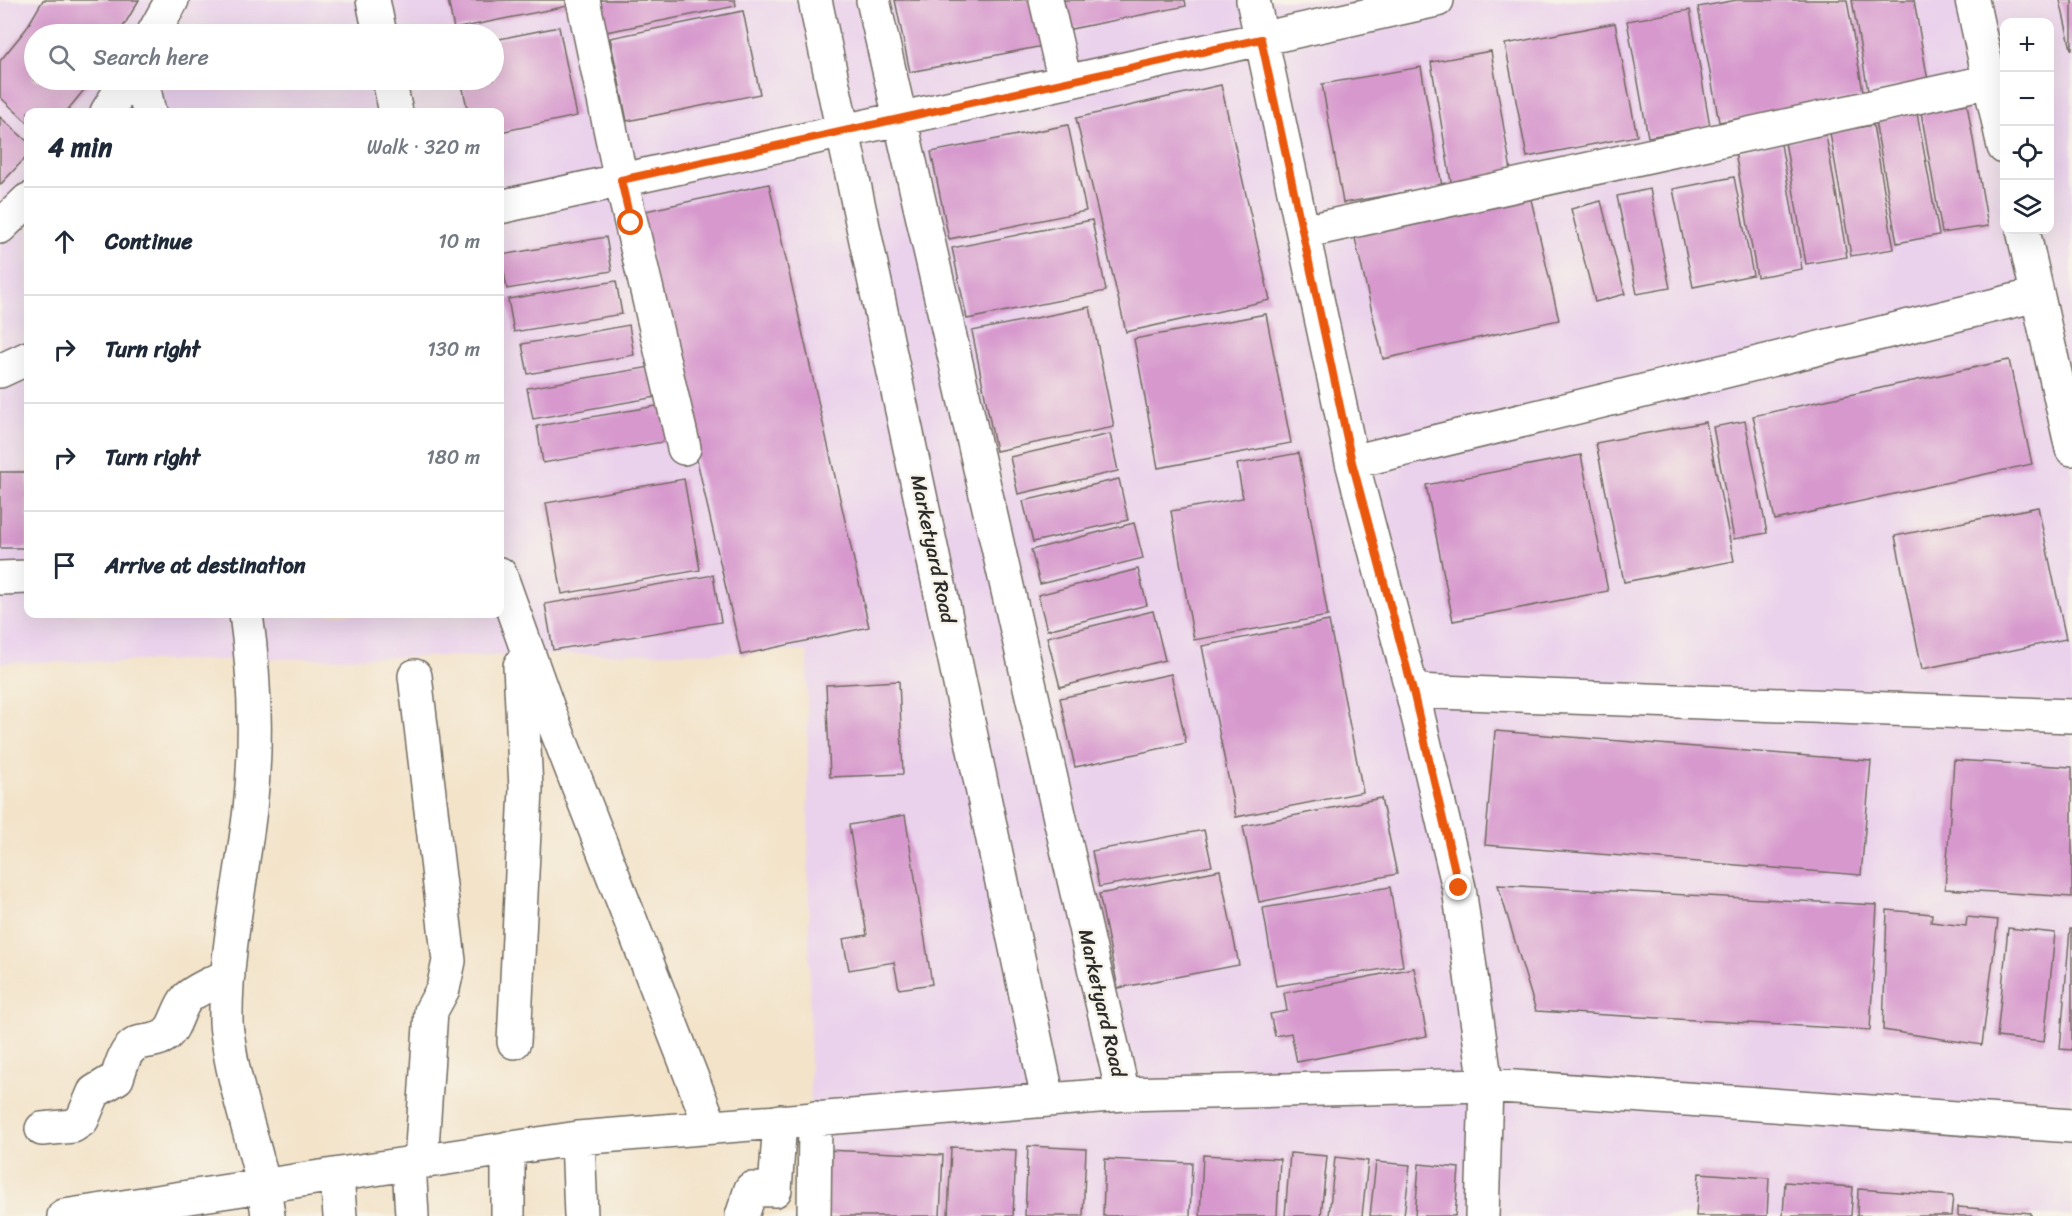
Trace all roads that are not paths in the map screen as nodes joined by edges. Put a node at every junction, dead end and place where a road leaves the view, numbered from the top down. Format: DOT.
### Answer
graph roads {
  1 [pos="172,0"];
  2 [pos="373,0"];
  3 [pos="583,0"];
  4 [pos="815,0"];
  5 [pos="873,0"];
  6 [pos="1046,0"];
  7 [pos="1253,0"];
  8 [pos="1437,0"];
  9 [pos="1972,0"];
  10 [pos="159,24"];
  11 [pos="378,24"];
  12 [pos="1261,39"];
  13 [pos="1990,81"];
  14 [pos="1065,82"];
  15 [pos="121,90"];
  16 [pos="144,90"];
  17 [pos="391,90"];
  18 [pos="110,108"];
  19 [pos="148,108"];
  20 [pos="395,108"];
  21 [pos="899,119"];
  22 [pos="2000,128"];
  23 [pos="844,131"];
  24 [pos="621,180"];
  25 [pos="24,204"];
  26 [pos="504,206"];
  27 [pos="0,227"];
  28 [pos="1303,232"];
  29 [pos="2024,234"];
  30 [pos="2037,295"];
  31 [pos="24,360"];
  32 [pos="0,371"];
  33 [pos="684,448"];
  34 [pos="2072,449"];
  35 [pos="1352,462"];
  36 [pos="0,578"];
  37 [pos="24,578"];
  38 [pos="504,585"];
  39 [pos="247,618"];
  40 [pos="529,653"];
  41 [pos="415,676"];
  42 [pos="1413,691"];
  43 [pos="2072,716"];
  44 [pos="228,975"];
  45 [pos="514,1042"];
  46 [pos="1486,1085"];
  47 [pos="1122,1094"];
  48 [pos="1048,1099"];
  49 [pos="815,1118"];
  50 [pos="780,1121"];
  51 [pos="2072,1126"];
  52 [pos="711,1127"];
  53 [pos="42,1129"];
  54 [pos="578,1138"];
  55 [pos="508,1148"];
  56 [pos="415,1162"];
  57 [pos="337,1175"];
  58 [pos="266,1201"];
  59 [pos="69,1216"];
  60 [pos="340,1216"];
  61 [pos="412,1216"];
  62 [pos="508,1216"];
  63 [pos="581,1216"];
  64 [pos="742,1216"];
  65 [pos="814,1216"];
  66 [pos="1482,1216"];
  1 -- 10 [label="street"];
  2 -- 11 [label="street"];
  3 -- 24 [label="street"];
  4 -- 23 [label="street, Marketyard Road"];
  5 -- 21 [label="street, Marketyard Road"];
  6 -- 14 [label="street"];
  7 -- 12 [label="street"];
  8 -- 12 [label="street"];
  9 -- 13 [label="street"];
  12 -- 14 [label="street"];
  12 -- 28 [label="street"];
  13 -- 22 [label="street"];
  13 -- 28 [label="street"];
  14 -- 21 [label="street"];
  15 -- 18 [label="street"];
  16 -- 19 [label="street"];
  17 -- 20 [label="street"];
  21 -- 23 [label="street"];
  21 -- 47 [label="street, Marketyard Road"];
  23 -- 24 [label="street"];
  23 -- 48 [label="street, Marketyard Road"];
  24 -- 26 [label="street"];
  24 -- 33 [label="street"];
  25 -- 27 [label="street"];
  28 -- 35 [label="street"];
  29 -- 30 [label="street"];
  30 -- 34 [label="street"];
  30 -- 35 [label="street"];
  31 -- 32 [label="street"];
  35 -- 42 [label="street"];
  36 -- 37 [label="street"];
  38 -- 40 [label="street"];
  39 -- 44 [label="street"];
  40 -- 45 [label="street"];
  40 -- 52 [label="street"];
  41 -- 56 [label="street"];
  42 -- 43 [label="street"];
  42 -- 46 [label="street"];
  44 -- 53 [label="street"];
  44 -- 58 [label="street"];
  46 -- 47 [label="street"];
  46 -- 51 [label="street"];
  46 -- 66 [label="street"];
  47 -- 48 [label="street"];
  48 -- 49 [label="street"];
  49 -- 50 [label="street"];
  49 -- 65 [label="street"];
  50 -- 52 [label="street"];
  50 -- 64 [label="street"];
  52 -- 54 [label="street"];
  54 -- 55 [label="street"];
  54 -- 63 [label="street"];
  55 -- 56 [label="street"];
  55 -- 62 [label="street"];
  56 -- 57 [label="street"];
  56 -- 61 [label="street"];
  57 -- 58 [label="street"];
  57 -- 60 [label="street"];
  58 -- 59 [label="street"];
}
